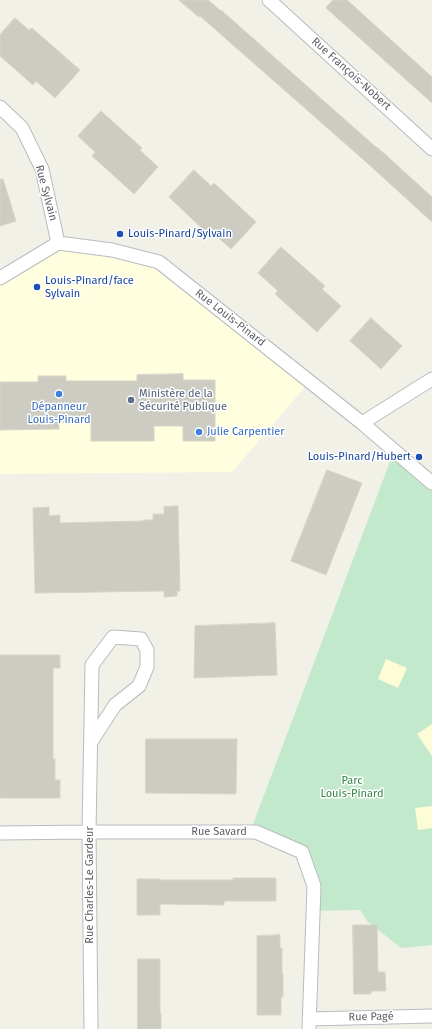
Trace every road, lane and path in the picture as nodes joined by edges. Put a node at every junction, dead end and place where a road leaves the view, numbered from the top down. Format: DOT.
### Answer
graph roads {
  1 [pos="271,1"];
  2 [pos="0,107"];
  3 [pos="432,149"];
  4 [pos="58,243"];
  5 [pos="0,278"];
  6 [pos="432,379"];
  7 [pos="362,423"];
  8 [pos="432,483"];
  9 [pos="91,742"];
  10 [pos="89,832"];
  11 [pos="0,834"];
  12 [pos="432,1016"];
  13 [pos="309,1024"];
  14 [pos="91,1029"];
  1 -- 3 [label="street, Rue François-Nobert"];
  2 -- 4 [label="street, Rue Sylvain"];
  4 -- 5 [label="street"];
  4 -- 7 [label="street, Rue Louis-Pinard"];
  6 -- 7 [label="street"];
  7 -- 8 [label="street, Rue Louis-Pinard"];
  9 -- 9 [label="street, Rue Charles-Le Gardeur"];
  9 -- 10 [label="street, Rue Charles-Le Gardeur"];
  10 -- 11 [label="street, Rue Savard"];
  10 -- 13 [label="street, Rue Savard"];
  10 -- 14 [label="street, Rue Charles-Le Gardeur"];
  12 -- 13 [label="street, Rue Pagé"];
}
